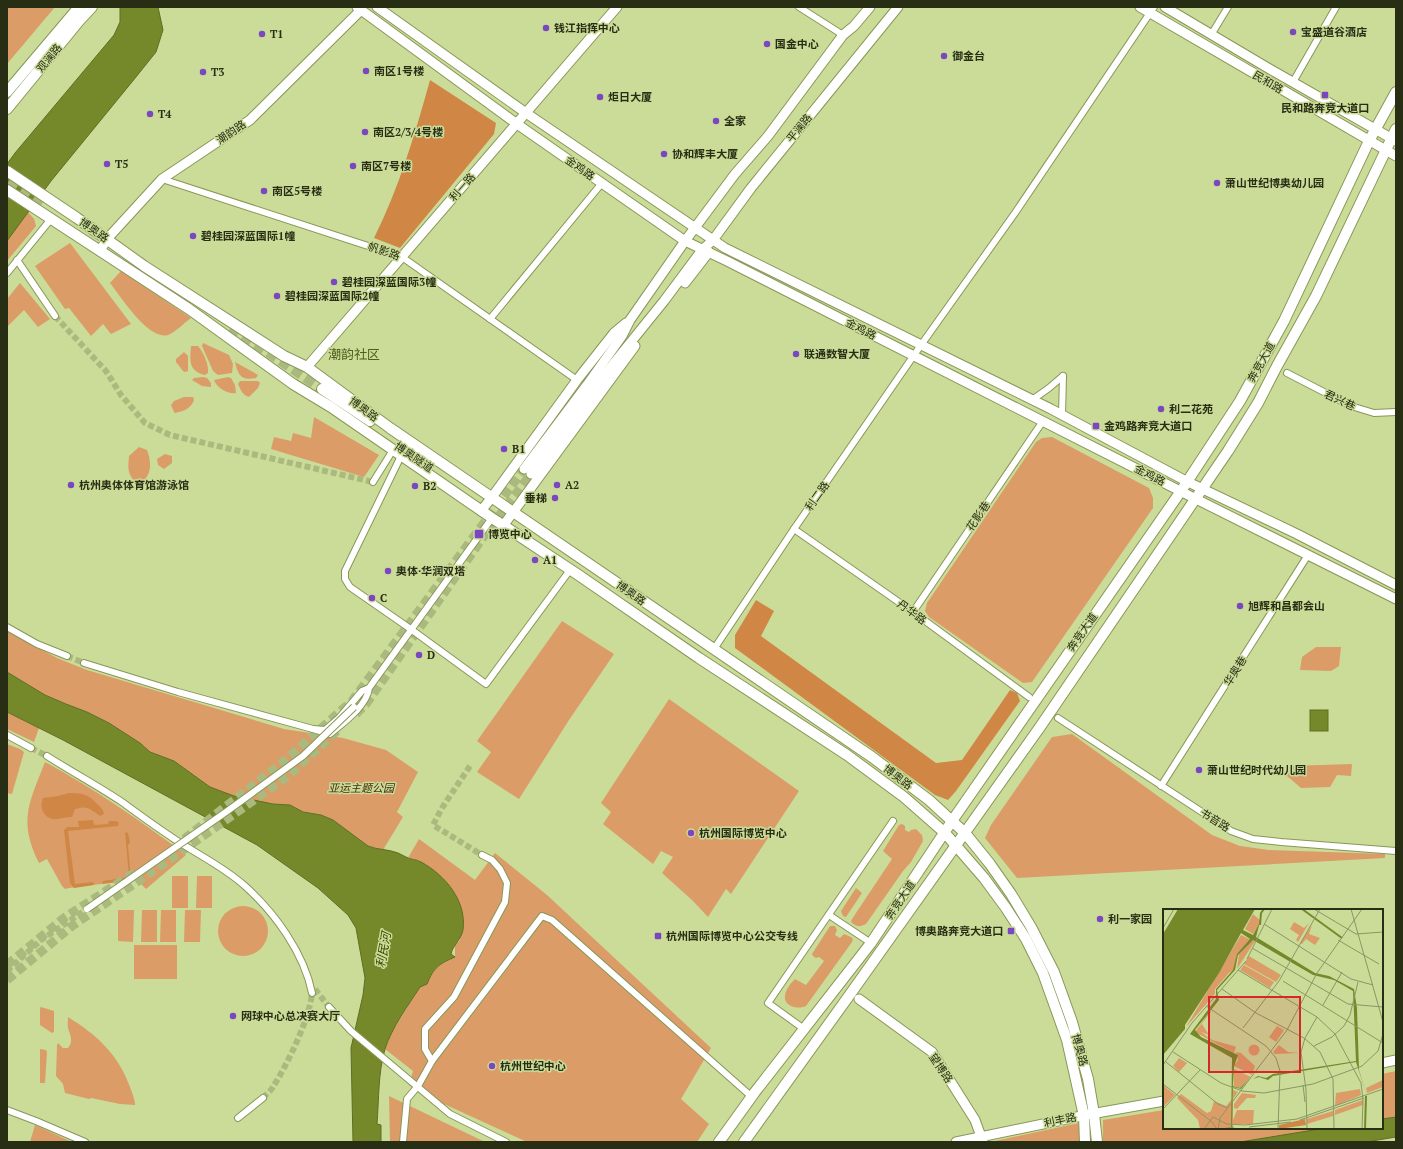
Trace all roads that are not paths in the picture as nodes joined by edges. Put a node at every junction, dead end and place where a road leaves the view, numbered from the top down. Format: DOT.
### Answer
graph roads {
  1 [pos="79,7"];
  2 [pos="92,7"];
  3 [pos="377,7"];
  4 [pos="617,7"];
  5 [pos="799,7"];
  6 [pos="870,7"];
  7 [pos="898,7"];
  8 [pos="1140,7"];
  9 [pos="1165,7"];
  10 [pos="1228,7"];
  11 [pos="1336,7"];
  12 [pos="359,8"];
  13 [pos="1152,10"];
  14 [pos="843,35"];
  15 [pos="1211,35"];
  16 [pos="1293,82"];
  17 [pos="7,92"];
  18 [pos="1396,92"];
  19 [pos="7,109"];
  20 [pos="526,114"];
  21 [pos="517,124"];
  22 [pos="1377,129"];
  23 [pos="1395,136"];
  24 [pos="1369,141"];
  25 [pos="1385,150"];
  26 [pos="1396,156"];
  27 [pos="7,171"];
  28 [pos="162,179"];
  29 [pos="602,183"];
  30 [pos="7,190"];
  31 [pos="47,217"];
  32 [pos="695,228"];
  33 [pos="107,239"];
  34 [pos="712,240"];
  35 [pos="685,241"];
  36 [pos="100,251"];
  37 [pos="706,251"];
  38 [pos="402,257"];
  39 [pos="18,260"];
  40 [pos="7,274"];
  41 [pos="55,316"];
  42 [pos="490,319"];
  43 [pos="630,320"];
  44 [pos="921,345"];
  45 [pos="914,356"];
  46 [pos="307,367"];
  47 [pos="1286,373"];
  48 [pos="577,380"];
  49 [pos="1032,400"];
  50 [pos="1396,412"];
  51 [pos="1062,415"];
  52 [pos="1043,421"];
  53 [pos="397,453"];
  54 [pos="427,453"];
  55 [pos="1186,481"];
  56 [pos="373,482"];
  57 [pos="1203,489"];
  58 [pos="1181,491"];
  59 [pos="492,497"];
  60 [pos="1196,499"];
  61 [pos="483,508"];
  62 [pos="513,512"];
  63 [pos="492,518"];
  64 [pos="503,526"];
  65 [pos="794,529"];
  66 [pos="1308,555"];
  67 [pos="570,570"];
  68 [pos="1396,585"];
  69 [pos="1396,599"];
  70 [pos="913,612"];
  71 [pos="7,627"];
  72 [pos="412,630"];
  73 [pos="714,649"];
  74 [pos="67,656"];
  75 [pos="84,663"];
  76 [pos="1029,697"];
  77 [pos="354,707"];
  78 [pos="1058,718"];
  79 [pos="7,735"];
  80 [pos="31,748"];
  81 [pos="47,756"];
  82 [pos="1161,786"];
  83 [pos="952,821"];
  84 [pos="893,822"];
  85 [pos="945,833"];
  86 [pos="966,833"];
  87 [pos="957,846"];
  88 [pos="1396,851"];
  89 [pos="482,855"];
  90 [pos="87,909"];
  91 [pos="829,915"];
  92 [pos="871,943"];
  93 [pos="313,989"];
  94 [pos="859,999"];
  95 [pos="329,1007"];
  96 [pos="804,1029"];
  97 [pos="1396,1060"];
  98 [pos="432,1061"];
  99 [pos="1383,1063"];
  100 [pos="418,1086"];
  101 [pos="752,1097"];
  102 [pos="263,1098"];
  103 [pos="1163,1101"];
  104 [pos="7,1110"];
  105 [pos="1094,1114"];
  106 [pos="1084,1116"];
  107 [pos="238,1118"];
  108 [pos="983,1139"];
  109 [pos="85,1142"];
  110 [pos="403,1142"];
  111 [pos="506,1142"];
  112 [pos="719,1142"];
  113 [pos="744,1142"];
  114 [pos="956,1142"];
  115 [pos="1085,1142"];
  116 [pos="1097,1142"];
  1 -- 17 [label="main road, 观澜路"];
  2 -- 19 [label="main road, 观澜路"];
  3 -- 20 [label="main road, 金鸡路"];
  4 -- 20 [label="main road, 利一路"];
  5 -- 14 [label="street"];
  6 -- 14 [label="main road, 平澜路"];
  7 -- 34 [label="main road, 平澜路"];
  8 -- 13 [label="main road, 民和路"];
  9 -- 15 [label="main road, 民和路"];
  10 -- 15 [label="street"];
  11 -- 16 [label="street"];
  12 -- 21 [label="main road, 金鸡路"];
  12 -- 28 [label="main road, 潮韵路"];
  13 -- 24 [label="main road, 民和路"];
  13 -- 44 [label="street, 利二路"];
  14 -- 32 [label="main road, 平澜路"];
  15 -- 16 [label="main road, 民和路"];
  16 -- 22 [label="main road, 民和路"];
  18 -- 22 [label="main road, 奔竞大道"];
  20 -- 21 [label="main road, 利一路"];
  20 -- 32 [label="main road, 金鸡路"];
  21 -- 29 [label="main road, 金鸡路"];
  21 -- 38 [label="main road, 利一路"];
  22 -- 23 [label="main road, 民和路"];
  22 -- 24 [label="main road, 奔竞大道"];
  23 -- 25 [label="main road, 奔竞大道"];
  24 -- 25 [label="main road, 民和路"];
  24 -- 55 [label="main road, 奔竞大道"];
  25 -- 26 [label="main road, 民和路"];
  25 -- 57 [label="main road, 奔竞大道"];
  27 -- 33 [label="main road, 博奥路"];
  28 -- 33 [label="main road, 潮韵路"];
  28 -- 38 [label="street, 帆影路"];
  29 -- 35 [label="main road, 金鸡路"];
  29 -- 42 [label="street"];
  30 -- 31 [label="main road, 博奥路"];
  31 -- 36 [label="main road, 博奥路"];
  31 -- 39 [label="street"];
  32 -- 34 [label="main road, 金鸡路"];
  32 -- 35 [label="main road, 平澜路"];
  33 -- 36 [label="main road, 潮韵路"];
  33 -- 46 [label="main road, 博奥路"];
  34 -- 37 [label="main road, 平澜路"];
  34 -- 44 [label="main road, 金鸡路"];
  35 -- 37 [label="main road, 金鸡路"];
  35 -- 43 [label="main road, 平澜路"];
  36 -- 53 [label="main road, 博奥路"];
  37 -- 43 [label="main road"];
  37 -- 45 [label="main road, 金鸡路"];
  37 -- 62 [label="main road"];
  38 -- 42 [label="street, 帆影路"];
  38 -- 46 [label="main road, 利一路"];
  39 -- 40 [label="street"];
  39 -- 41 [label="street"];
  42 -- 48 [label="street, 帆影路"];
  43 -- 48 [label="main road"];
  44 -- 45 [label="street, 利二路"];
  44 -- 49 [label="main road, 金鸡路"];
  45 -- 52 [label="main road, 金鸡路"];
  45 -- 65 [label="street, 利二路"];
  46 -- 54 [label="main road, 博奥路"];
  47 -- 50 [label="street, 君兴巷"];
  48 -- 59 [label="main road"];
  49 -- 51 [label="main road, 金鸡路"];
  49 -- 51 [label="street"];
  51 -- 55 [label="main road, 金鸡路"];
  52 -- 58 [label="main road, 金鸡路"];
  52 -- 70 [label="street, 花影巷"];
  53 -- 56 [label="street"];
  53 -- 61 [label="main road, 博奥路"];
  53 -- 72 [label="street"];
  54 -- 59 [label="main road, 博奥路"];
  54 -- 61 [label="main road, 博奥隧道"];
  55 -- 57 [label="main road, 金鸡路"];
  55 -- 58 [label="main road, 奔竞大道"];
  57 -- 60 [label="main road, 奔竞大道"];
  57 -- 68 [label="main road, 金鸡路"];
  58 -- 60 [label="main road, 金鸡路"];
  58 -- 83 [label="main road, 奔竞大道"];
  59 -- 61 [label="main road"];
  59 -- 62 [label="main road, 博奥路"];
  60 -- 66 [label="main road, 金鸡路"];
  60 -- 86 [label="main road, 奔竞大道"];
  61 -- 63 [label="main road, 博奥路"];
  61 -- 64 [label="main road, 博奥隧道"];
  62 -- 64 [label="main road"];
  62 -- 73 [label="main road, 博奥路"];
  63 -- 64 [label="main road, 博奥路"];
  63 -- 72 [label="street"];
  64 -- 67 [label="main road, 博奥路"];
  65 -- 70 [label="street, 丹华路"];
  65 -- 73 [label="street, 利二路"];
  66 -- 69 [label="main road, 金鸡路"];
  66 -- 82 [label="street, 华奥巷"];
  67 -- 72 [label="street"];
  67 -- 85 [label="main road, 博奥路"];
  70 -- 76 [label="street, 丹华路"];
  71 -- 74 [label="street"];
  72 -- 75 [label="street"];
  73 -- 83 [label="main road, 博奥路"];
  77 -- 90 [label="street, bridge"];
  78 -- 82 [label="street, 书音路"];
  79 -- 80 [label="street"];
  81 -- 93 [label="street"];
  82 -- 88 [label="street, 书音路"];
  83 -- 85 [label="main road, 奔竞大道"];
  83 -- 86 [label="main road, 博奥路"];
  84 -- 91 [label="street"];
  85 -- 87 [label="main road, 博奥路"];
  85 -- 92 [label="main road, 奔竞大道"];
  86 -- 87 [label="main road, 奔竞大道"];
  86 -- 105 [label="main road, 博奥路"];
  87 -- 106 [label="main road, 博奥路"];
  87 -- 113 [label="main road, 奔竞大道"];
  89 -- 98 [label="street"];
  91 -- 92 [label="street"];
  91 -- 96 [label="street"];
  92 -- 96 [label="main road, 奔竞大道"];
  94 -- 108 [label="main road, 望博路"];
  95 -- 100 [label="street"];
  96 -- 101 [label="main road, 奔竞大道"];
  97 -- 99 [label="main road"];
  98 -- 100 [label="street"];
  98 -- 101 [label="street"];
  100 -- 110 [label="street"];
  100 -- 111 [label="street"];
  101 -- 112 [label="main road, 奔竞大道"];
  102 -- 107 [label="street"];
  103 -- 105 [label="main road, 利丰路"];
  104 -- 109 [label="street"];
  105 -- 106 [label="main road, 利丰路"];
  105 -- 116 [label="main road, 博奥路"];
  106 -- 108 [label="main road, 利丰路"];
  106 -- 115 [label="main road, 博奥路"];
  108 -- 114 [label="main road, 利丰路"];
}
